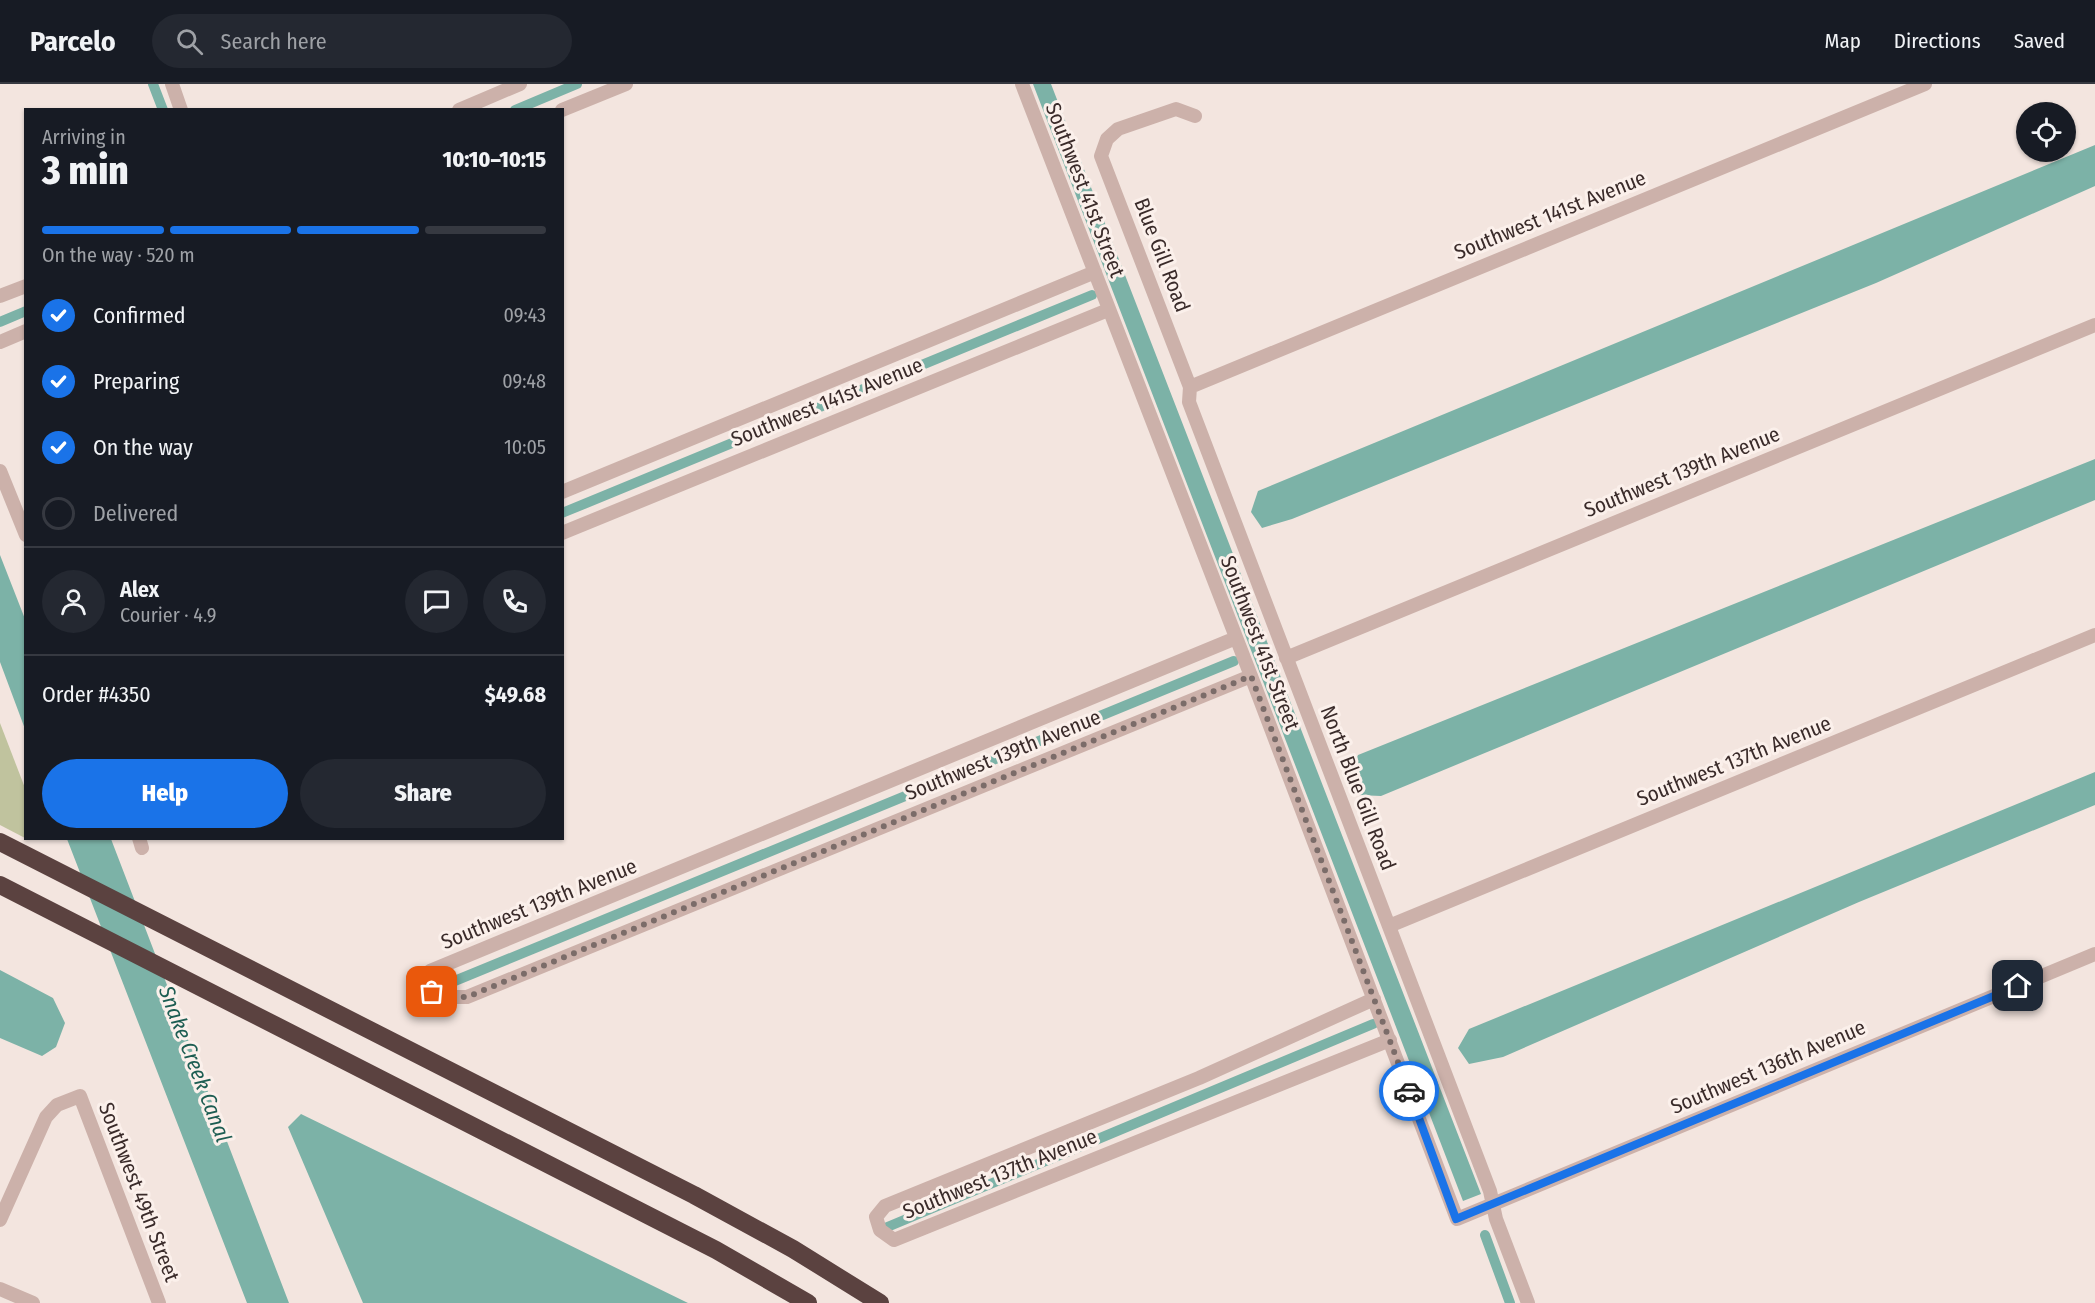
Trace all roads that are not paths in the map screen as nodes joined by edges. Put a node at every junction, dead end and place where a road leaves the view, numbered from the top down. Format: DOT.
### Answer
graph roads {
  1 [pos="172,84"];
  2 [pos="520,84"];
  3 [pos="626,84"];
  4 [pos="1022,84"];
  5 [pos="1925,84"];
  6 [pos="180,108"];
  7 [pos="464,108"];
  8 [pos="564,109"];
  9 [pos="1195,116"];
  10 [pos="1095,272"];
  11 [pos="24,287"];
  12 [pos="0,296"];
  13 [pos="1108,310"];
  14 [pos="2095,325"];
  15 [pos="24,332"];
  16 [pos="0,342"];
  17 [pos="1190,387"];
  18 [pos="0,471"];
  19 [pos="564,491"];
  20 [pos="24,530"];
  21 [pos="564,532"];
  22 [pos="2095,635"];
  23 [pos="1236,638"];
  24 [pos="1286,658"];
  25 [pos="1251,676"];
  26 [pos="0,842"];
  27 [pos="0,885"];
  28 [pos="1389,926"];
  29 [pos="2095,954"];
  30 [pos="1374,999"];
  31 [pos="1390,1040"];
  32 [pos="1493,1203"];
  33 [pos="1456,1219"];
  34 [pos="0,1220"];
  35 [pos="0,1289"];
  36 [pos="33,1303"];
  37 [pos="159,1303"];
  38 [pos="808,1303"];
  39 [pos="880,1303"];
  40 [pos="1528,1303"];
  1 -- 6 [label="street"];
  2 -- 7 [label="street"];
  3 -- 8 [label="street"];
  4 -- 10 [label="street, Southwest 41st Street"];
  5 -- 17 [label="street, Southwest 141st Avenue"];
  9 -- 17 [label="street, Blue Gill Road"];
  10 -- 13 [label="street, Southwest 41st Street"];
  10 -- 19 [label="street, Southwest 141st Avenue"];
  11 -- 12 [label="street"];
  13 -- 21 [label="street, Southwest 141st Avenue"];
  13 -- 23 [label="street, Southwest 41st Street"];
  14 -- 24 [label="street, Southwest 139th Avenue"];
  15 -- 16 [label="street"];
  17 -- 24 [label="street, North Blue Gill Road"];
  18 -- 20 [label="street"];
  22 -- 28 [label="street, Southwest 137th Avenue"];
  23 -- 25 [label="street, Southwest 41st Street"];
  23 -- 25 [label="street, Southwest 139th Avenue"];
  24 -- 28 [label="street, North Blue Gill Road"];
  25 -- 30 [label="street, Southwest 41st Street"];
  26 -- 39 [label="highway"];
  27 -- 38 [label="highway"];
  28 -- 32 [label="street, North Blue Gill Road"];
  29 -- 32 [label="street, Southwest 136th Avenue"];
  30 -- 31 [label="street, Southwest 41st Street"];
  30 -- 31 [label="street, Southwest 137th Avenue"];
  31 -- 33 [label="street, Southwest 41st Street"];
  32 -- 33 [label="street, Southwest 136th Avenue"];
  32 -- 40 [label="street, North Blue Gill Road"];
  34 -- 37 [label="street, Southwest 49th Street"];
  35 -- 36 [label="street"];
}
